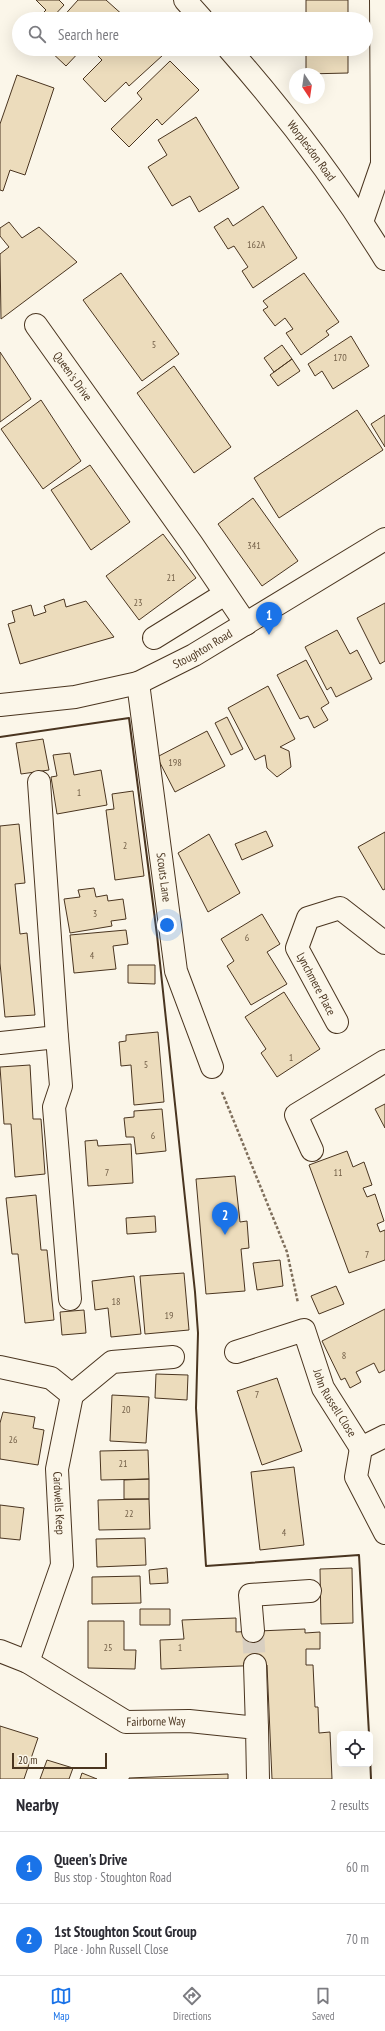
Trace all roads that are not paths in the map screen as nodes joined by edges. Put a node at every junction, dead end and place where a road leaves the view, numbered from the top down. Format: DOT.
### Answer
graph roads {
  1 [pos="185,0"];
  2 [pos="381,0"];
  3 [pos="196,12"];
  4 [pos="235,56"];
  5 [pos="362,222"];
  6 [pos="385,259"];
  7 [pos="36,325"];
  8 [pos="385,539"];
  9 [pos="225,594"];
  10 [pos="246,624"];
  11 [pos="154,638"];
  12 [pos="138,683"];
  13 [pos="0,705"];
  14 [pos="39,782"];
  15 [pos="385,943"];
  16 [pos="337,1022"];
  17 [pos="57,1037"];
  18 [pos="0,1043"];
  19 [pos="385,1061"];
  20 [pos="212,1067"];
  21 [pos="312,1150"];
  22 [pos="70,1299"];
  23 [pos="236,1352"];
  24 [pos="173,1357"];
  25 [pos="0,1367"];
  26 [pos="72,1395"];
  27 [pos="385,1436"];
  28 [pos="360,1448"];
  29 [pos="385,1533"];
  30 [pos="310,1591"];
  31 [pos="253,1631"];
  32 [pos="0,1651"];
  33 [pos="28,1662"];
  34 [pos="255,1665"];
  35 [pos="257,1728"];
  36 [pos="258,1779"];
  1 -- 3 [label="street"];
  2 -- 5 [label="street"];
  4 -- 5 [label="street, Worplesdon Road"];
  5 -- 6 [label="street, Worplesdon Road"];
  7 -- 9 [label="street, Queen's Drive"];
  8 -- 10 [label="street, Stoughton Road"];
  9 -- 10 [label="street, Queen's Drive"];
  9 -- 11 [label="street"];
  10 -- 12 [label="street, Stoughton Road"];
  12 -- 13 [label="street, Stoughton Road"];
  12 -- 20 [label="street, Scouts Lane"];
  14 -- 17 [label="street"];
  15 -- 16 [label="street, Lynchmere Place"];
  17 -- 18 [label="street"];
  17 -- 22 [label="street"];
  19 -- 21 [label="street"];
  23 -- 28 [label="street, John Russell Close"];
  24 -- 26 [label="street"];
  25 -- 26 [label="street"];
  26 -- 33 [label="street, Cardwells Keep"];
  27 -- 28 [label="street, John Russell Close"];
  28 -- 29 [label="street"];
  30 -- 31 [label="street"];
  32 -- 33 [label="street, Fairborne Way"];
  33 -- 35 [label="street, Fairborne Way"];
  34 -- 35 [label="street"];
  35 -- 36 [label="street"];
}
